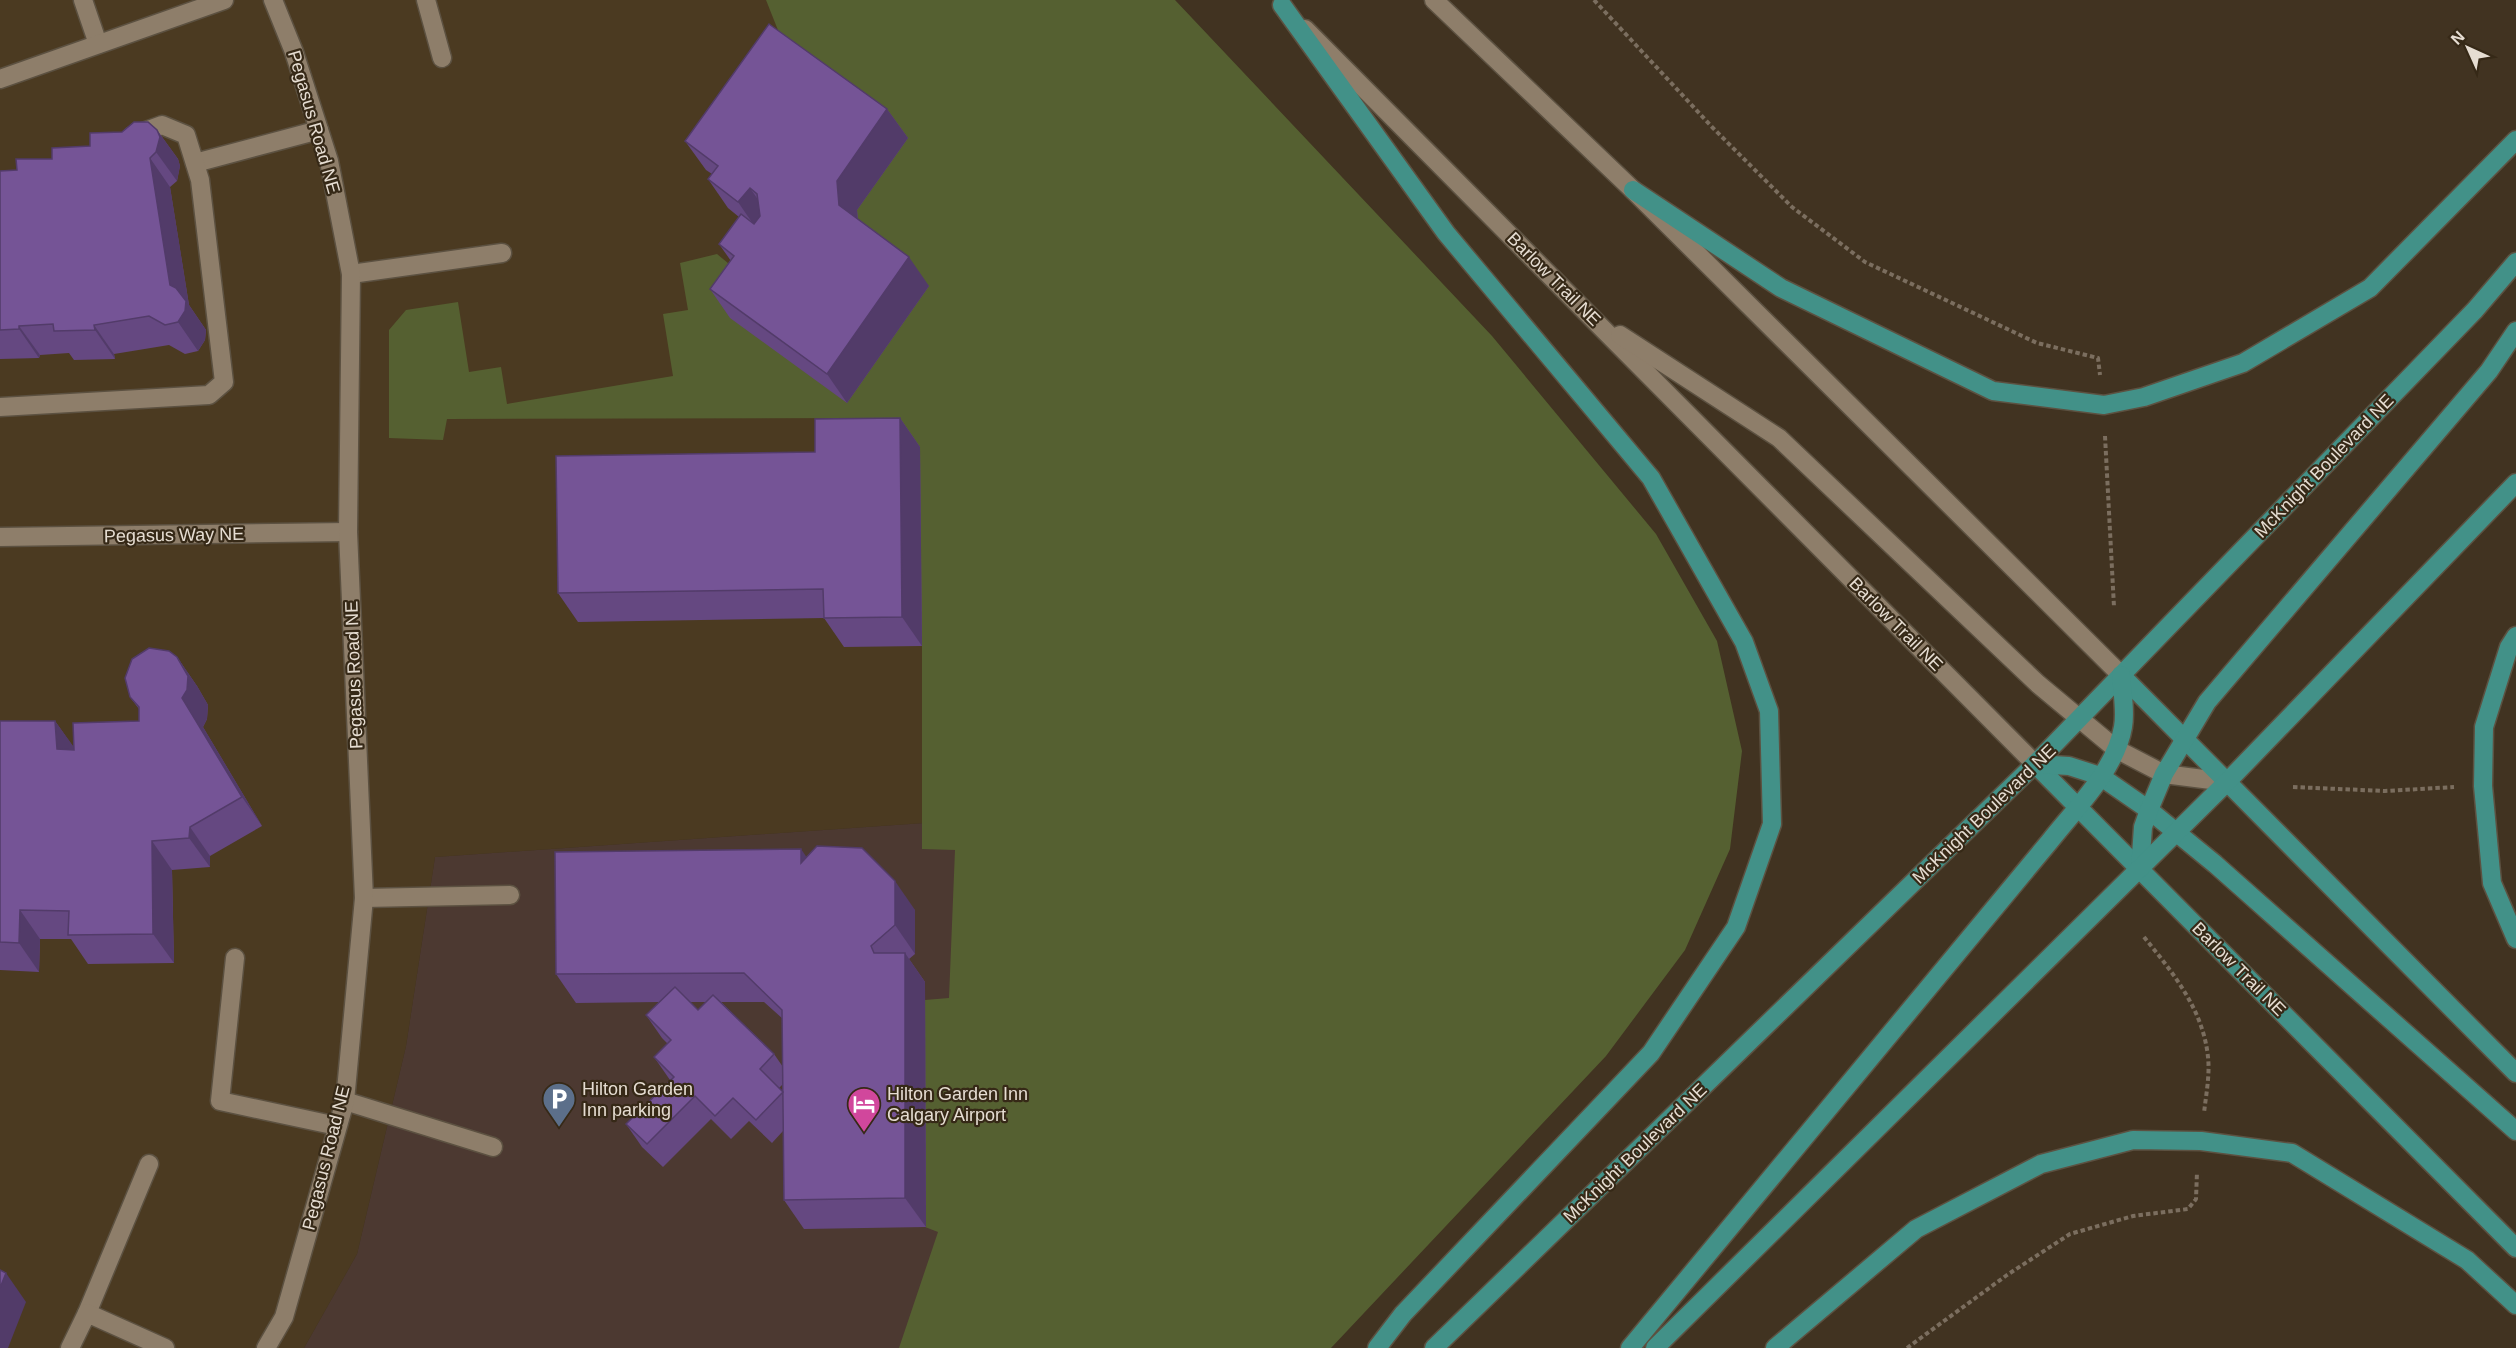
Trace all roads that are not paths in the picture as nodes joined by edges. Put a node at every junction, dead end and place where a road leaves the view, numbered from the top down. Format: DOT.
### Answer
graph roads {
  1 [pos="83,0"];
  2 [pos="224,0"];
  3 [pos="273,0"];
  4 [pos="426,0"];
  5 [pos="1434,0"];
  6 [pos="1279,3"];
  7 [pos="98,44"];
  8 [pos="442,58"];
  9 [pos="0,79"];
  10 [pos="320,130"];
  11 [pos="119,140"];
  12 [pos="2516,140"];
  13 [pos="195,163"];
  14 [pos="1633,190"];
  15 [pos="502,253"];
  16 [pos="2516,262"];
  17 [pos="351,274"];
  18 [pos="1590,315"];
  19 [pos="2516,331"];
  20 [pos="0,407"];
  21 [pos="2516,483"];
  22 [pos="348,532"];
  23 [pos="0,537"];
  24 [pos="2516,636"];
  25 [pos="2121,675"];
  26 [pos="2079,719"];
  27 [pos="2185,739"];
  28 [pos="2116,749"];
  29 [pos="2035,764"];
  30 [pos="2164,774"];
  31 [pos="2100,776"];
  32 [pos="2227,782"];
  33 [pos="2077,806"];
  34 [pos="2149,810"];
  35 [pos="2176,833"];
  36 [pos="2140,869"];
  37 [pos="510,895"];
  38 [pos="364,898"];
  39 [pos="2516,939"];
  40 [pos="235,958"];
  41 [pos="2516,1072"];
  42 [pos="345,1101"];
  43 [pos="338,1126"];
  44 [pos="2516,1131"];
  45 [pos="493,1147"];
  46 [pos="149,1164"];
  47 [pos="2516,1248"];
  48 [pos="2516,1305"];
  49 [pos="87,1313"];
  50 [pos="70,1348"];
  51 [pos="165,1348"];
  52 [pos="266,1348"];
  53 [pos="1377,1348"];
  54 [pos="1434,1348"];
  55 [pos="1630,1348"];
  56 [pos="1654,1348"];
  57 [pos="1775,1348"];
  1 -- 7 [label="street"];
  2 -- 7 [label="street"];
  3 -- 10 [label="street, Pegasus Road NE"];
  4 -- 8 [label="street"];
  5 -- 14 [label="street"];
  6 -- 18 [label="street, Barlow Trail NE"];
  6 -- 53 [label="main road"];
  7 -- 9 [label="street"];
  10 -- 13 [label="street"];
  10 -- 17 [label="street, Pegasus Road NE"];
  11 -- 13 [label="street"];
  12 -- 14 [label="main road"];
  13 -- 20 [label="street"];
  14 -- 25 [label="street"];
  15 -- 17 [label="street"];
  16 -- 25 [label="main road, McKnight Boulevard NE"];
  17 -- 22 [label="street, Pegasus Road NE"];
  18 -- 26 [label="street"];
  18 -- 29 [label="street, Barlow Trail NE"];
  19 -- 27 [label="main road"];
  21 -- 32 [label="main road"];
  22 -- 23 [label="street, Pegasus Way NE"];
  22 -- 38 [label="street, Pegasus Road NE"];
  24 -- 39 [label="main road"];
  25 -- 26 [label="main road, McKnight Boulevard NE"];
  25 -- 27 [label="main road"];
  25 -- 28 [label="main road"];
  26 -- 28 [label="street"];
  26 -- 29 [label="main road, McKnight Boulevard NE"];
  27 -- 30 [label="main road"];
  27 -- 32 [label="main road"];
  28 -- 30 [label="street"];
  28 -- 31 [label="main road"];
  29 -- 31 [label="main road"];
  29 -- 33 [label="main road, Barlow Trail NE"];
  29 -- 54 [label="main road, McKnight Boulevard NE"];
  30 -- 32 [label="street"];
  30 -- 34 [label="main road"];
  31 -- 33 [label="main road"];
  31 -- 34 [label="main road"];
  32 -- 35 [label="main road"];
  32 -- 41 [label="main road"];
  33 -- 36 [label="main road, Barlow Trail NE"];
  33 -- 55 [label="main road"];
  34 -- 35 [label="main road"];
  34 -- 36 [label="main road"];
  35 -- 36 [label="main road"];
  35 -- 44 [label="main road"];
  36 -- 47 [label="main road, Barlow Trail NE"];
  36 -- 56 [label="main road"];
  37 -- 38 [label="street"];
  38 -- 42 [label="street, Pegasus Road NE"];
  40 -- 43 [label="street"];
  42 -- 43 [label="street, Pegasus Road NE"];
  42 -- 45 [label="street"];
  43 -- 52 [label="street, Pegasus Road NE"];
  46 -- 49 [label="street"];
  48 -- 57 [label="main road"];
  49 -- 50 [label="street"];
  49 -- 51 [label="street"];
}
